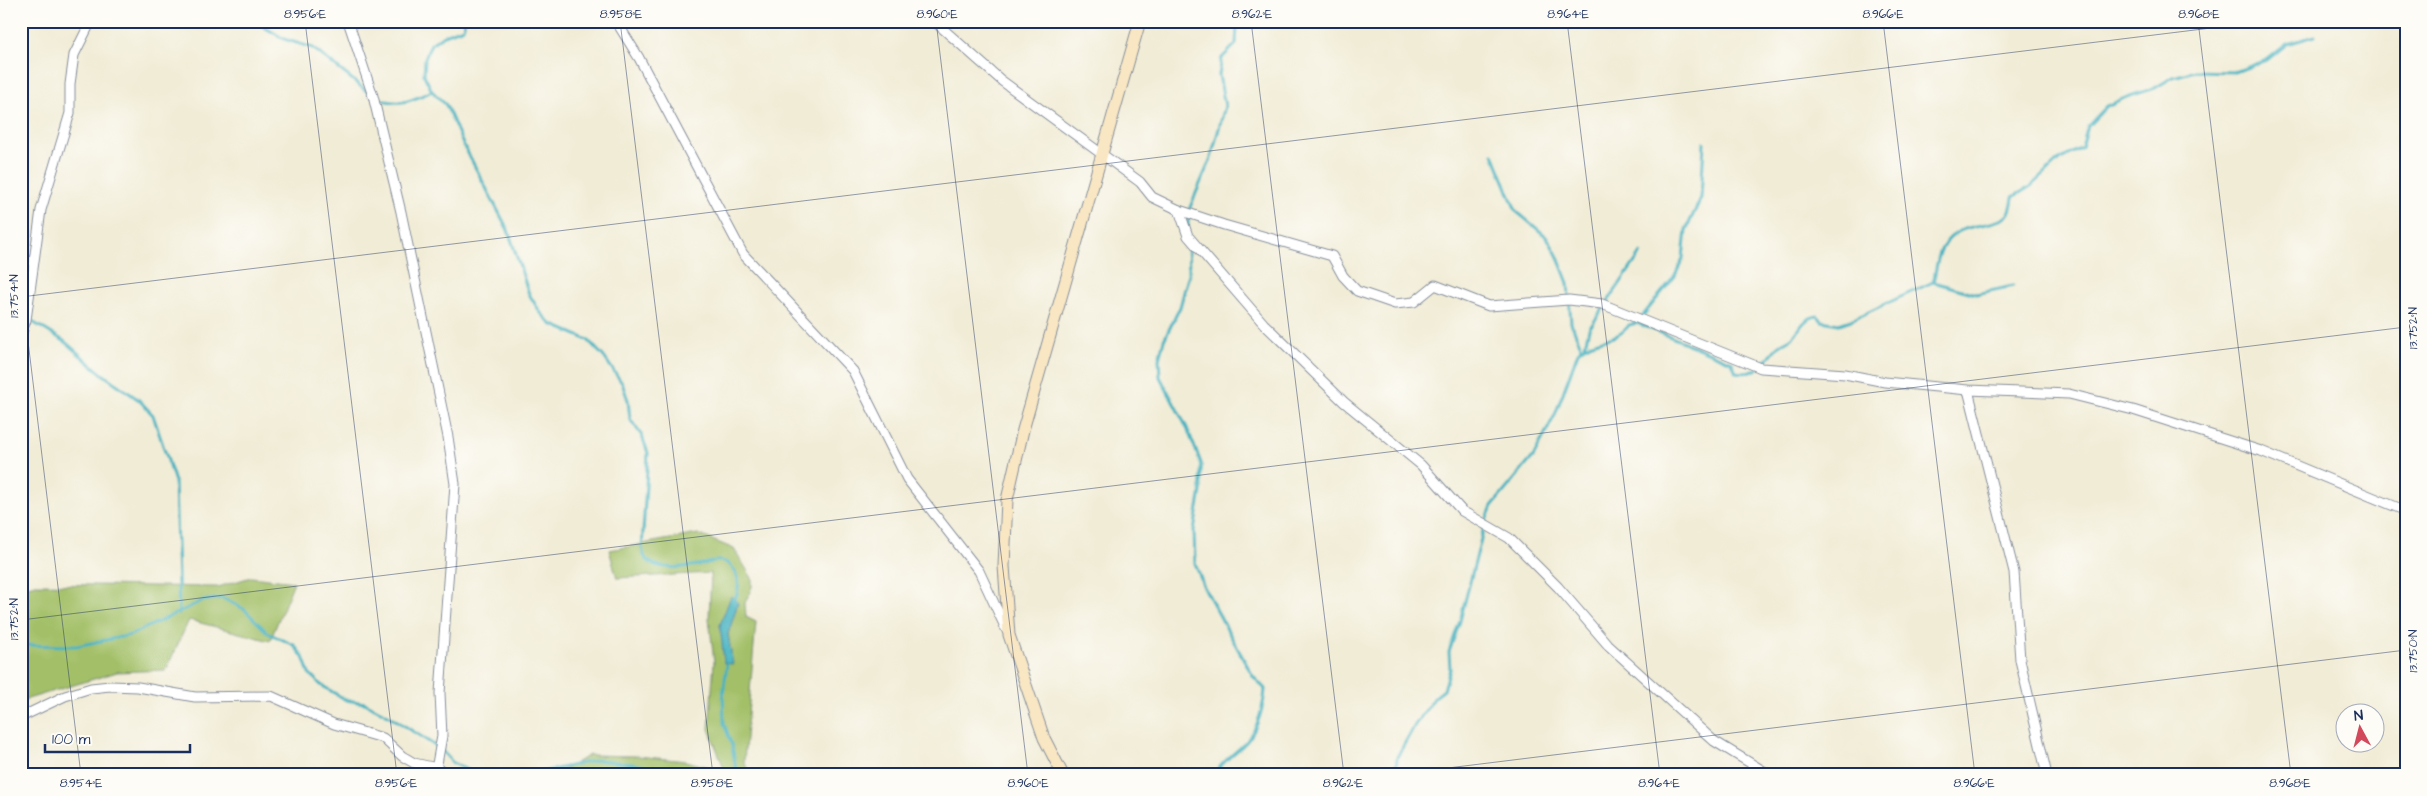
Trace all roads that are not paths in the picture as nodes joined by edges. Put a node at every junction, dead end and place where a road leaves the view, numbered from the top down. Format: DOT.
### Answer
graph roads {
  1 [pos="91,21"];
  2 [pos="99,21"];
  3 [pos="348,21"];
  4 [pos="616,21"];
  5 [pos="934,21"];
  6 [pos="1140,21"];
  7 [pos="84,36"];
  8 [pos="1102,156"];
  9 [pos="1176,209"];
  10 [pos="21,335"];
  11 [pos="1968,390"];
  12 [pos="2406,511"];
  13 [pos="1009,635"];
  14 [pos="21,717"];
  15 [pos="436,771"];
  16 [pos="448,775"];
  17 [pos="1063,775"];
  18 [pos="1770,775"];
  19 [pos="2047,775"];
  1 -- 7 [label="street"];
  2 -- 7 [label="street"];
  3 -- 15 [label="street"];
  4 -- 13 [label="street"];
  5 -- 8 [label="street"];
  6 -- 8 [label="street"];
  7 -- 10 [label="street"];
  8 -- 9 [label="street"];
  8 -- 13 [label="street"];
  9 -- 11 [label="street"];
  9 -- 18 [label="street"];
  11 -- 12 [label="street"];
  11 -- 19 [label="street"];
  13 -- 17 [label="street"];
  14 -- 15 [label="street"];
  15 -- 16 [label="street"];
}
